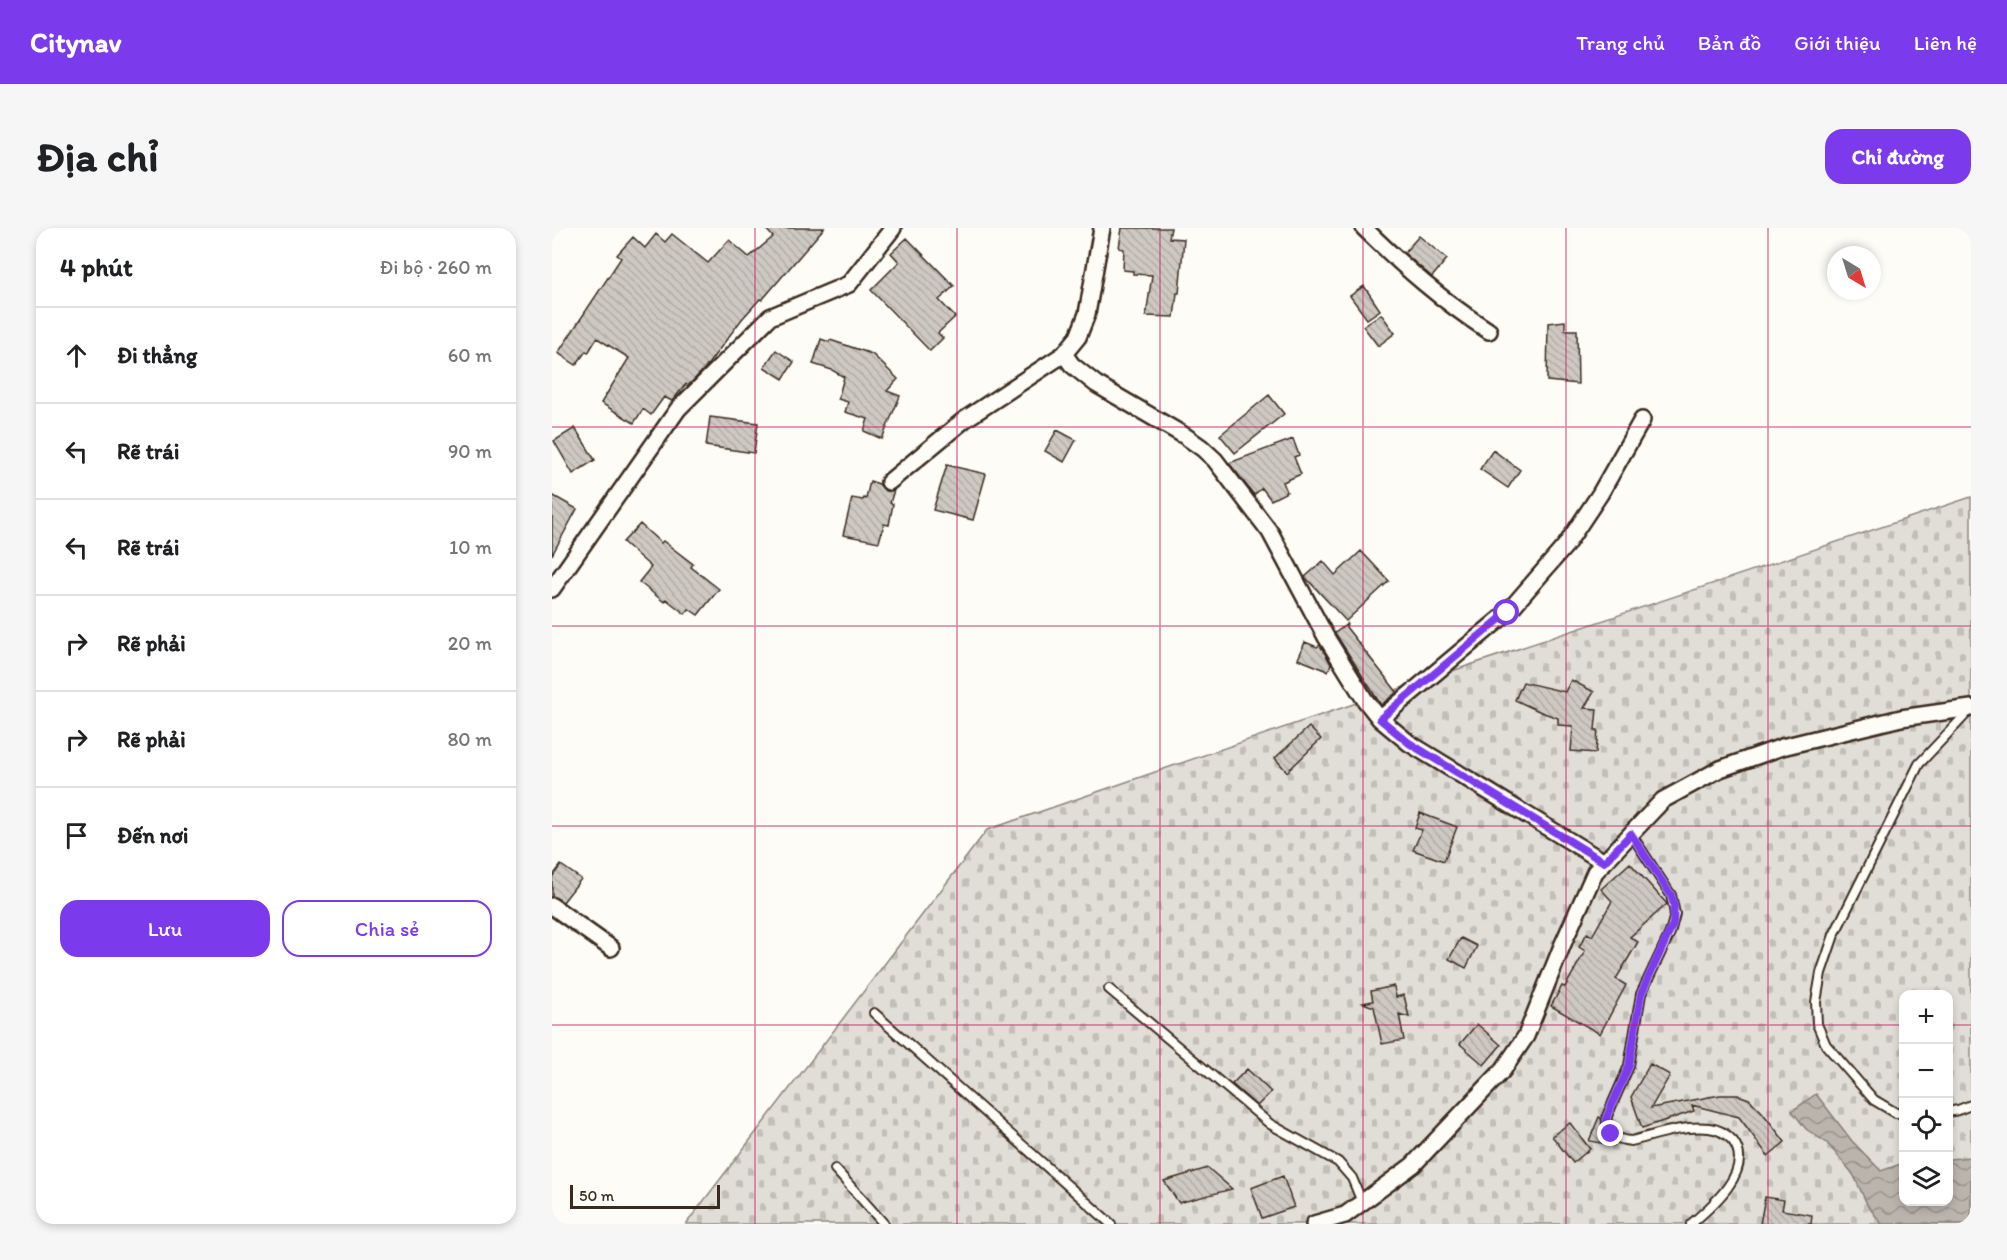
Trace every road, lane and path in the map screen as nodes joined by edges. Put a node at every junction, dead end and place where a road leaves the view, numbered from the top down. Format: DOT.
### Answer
graph roads {
  1 [pos="893,228"];
  2 [pos="1102,228"];
  3 [pos="1364,228"];
  4 [pos="1489,331"];
  5 [pos="1064,354"];
  6 [pos="1642,420"];
  7 [pos="889,482"];
  8 [pos="552,588"];
  9 [pos="1971,708"];
  10 [pos="1380,719"];
  11 [pos="1631,834"];
  12 [pos="1604,862"];
  13 [pos="552,906"];
  14 [pos="611,948"];
  15 [pos="1110,990"];
  16 [pos="874,1013"];
  17 [pos="1971,1105"];
  18 [pos="1953,1111"];
  19 [pos="1899,1113"];
  20 [pos="835,1169"];
  21 [pos="1362,1202"];
  22 [pos="1345,1219"];
  23 [pos="884,1224"];
  24 [pos="1111,1224"];
  25 [pos="1314,1224"];
  26 [pos="1691,1224"];
  1 -- 8 [label="street"];
  2 -- 5 [label="street"];
  3 -- 4 [label="street"];
  5 -- 7 [label="street"];
  5 -- 10 [label="street"];
  6 -- 10 [label="street"];
  9 -- 11 [label="street"];
  9 -- 19 [label="lane"];
  10 -- 12 [label="street"];
  11 -- 12 [label="street"];
  11 -- 26 [label="lane"];
  12 -- 21 [label="street"];
  13 -- 14 [label="street"];
  15 -- 21 [label="lane"];
  16 -- 24 [label="lane"];
  17 -- 18 [label="lane"];
  20 -- 23 [label="lane"];
  21 -- 22 [label="street"];
  22 -- 25 [label="street"];
}
